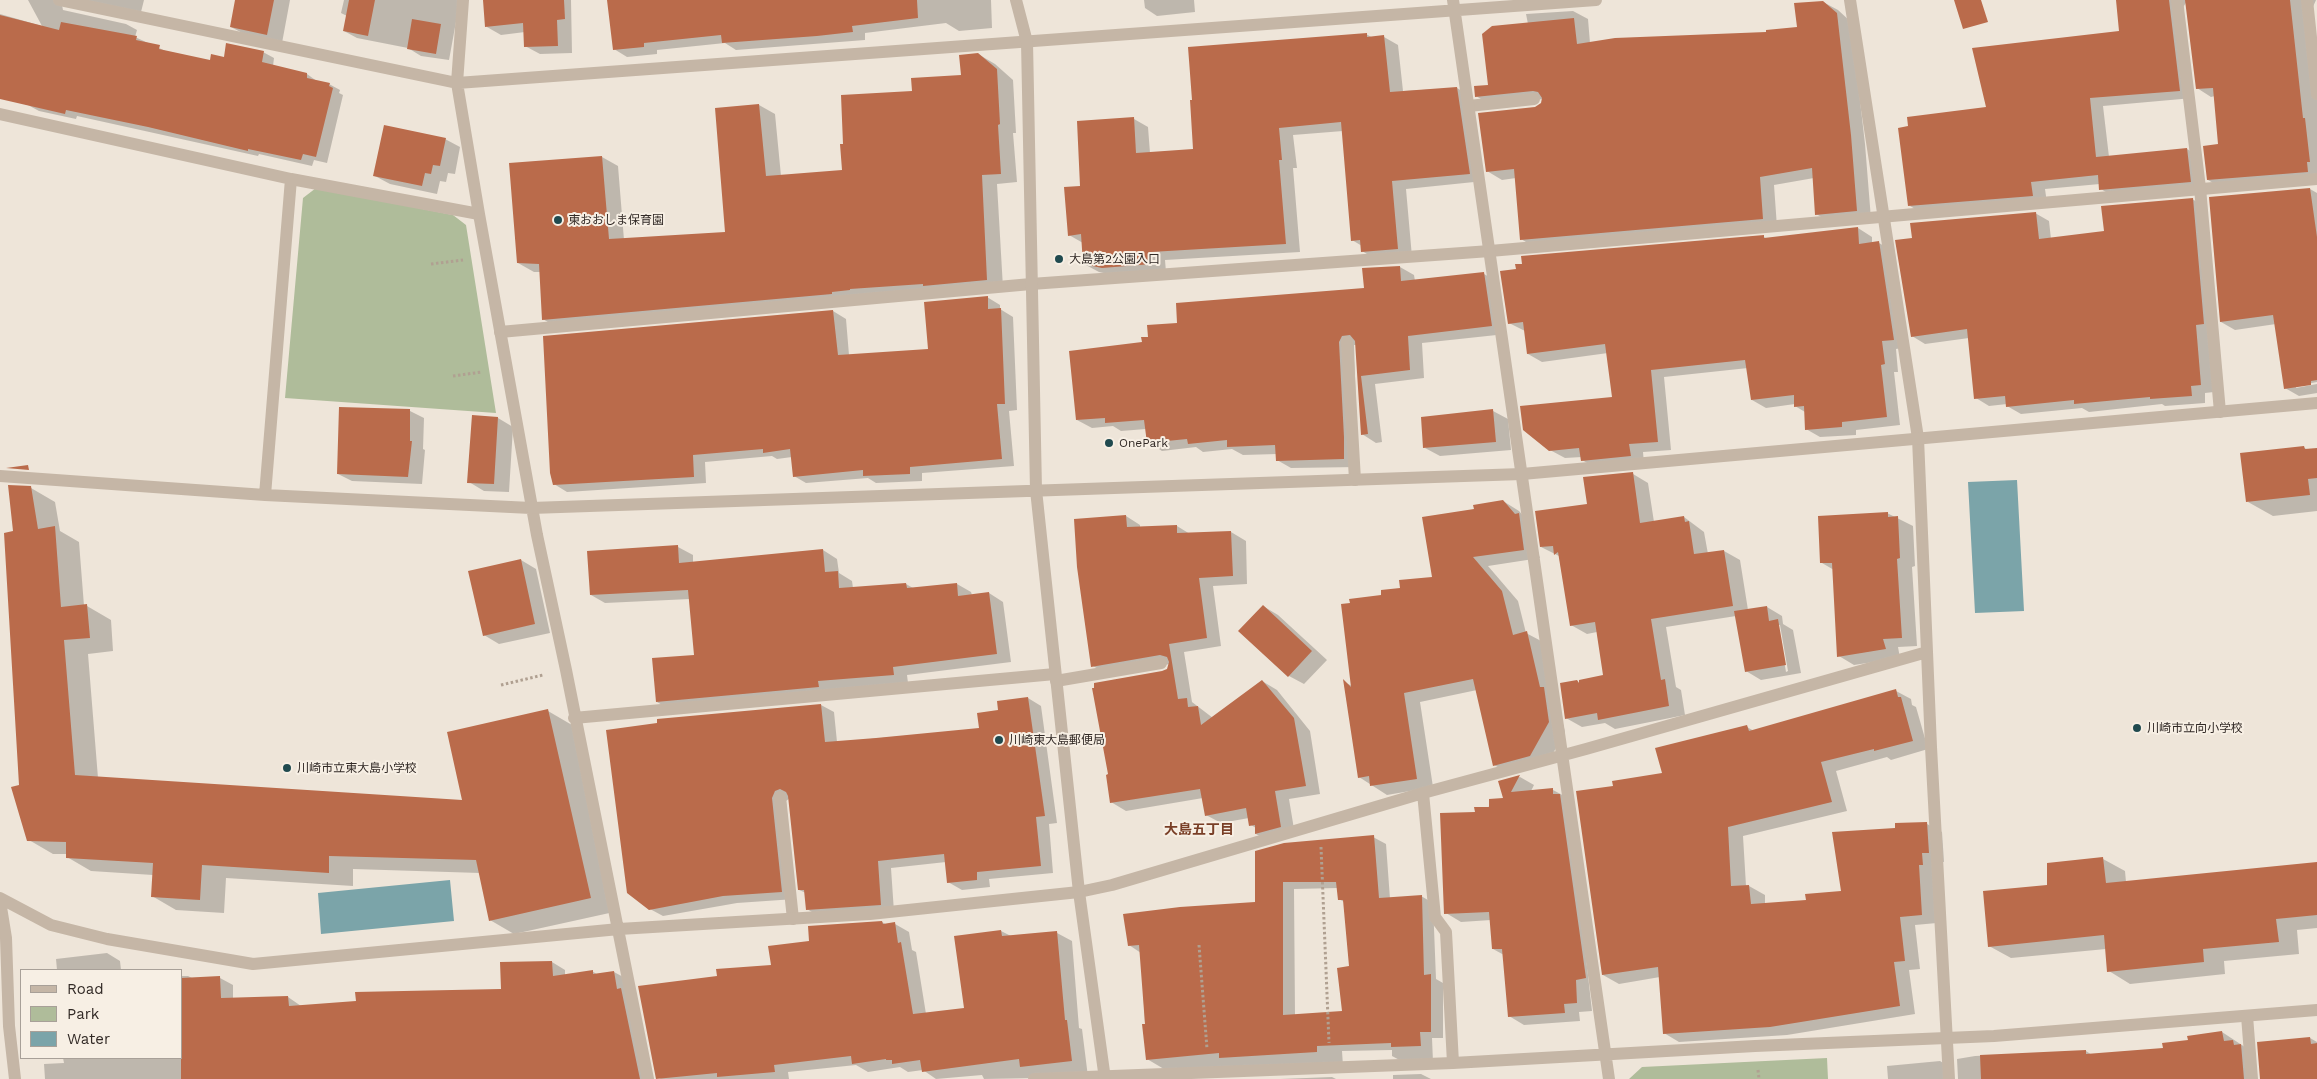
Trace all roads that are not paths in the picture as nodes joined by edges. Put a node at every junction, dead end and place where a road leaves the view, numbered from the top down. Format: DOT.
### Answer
graph roads {
  1 [pos="59,0"];
  2 [pos="463,0"];
  3 [pos="1016,0"];
  4 [pos="1596,0"];
  5 [pos="1850,0"];
  6 [pos="2177,0"];
  7 [pos="2307,0"];
  8 [pos="1454,4"];
  9 [pos="1027,42"];
  10 [pos="457,83"];
  11 [pos="2317,94"];
  12 [pos="1534,98"];
  13 [pos="1469,106"];
  14 [pos="0,114"];
  15 [pos="291,179"];
  16 [pos="2317,179"];
  17 [pos="2200,188"];
  18 [pos="478,214"];
  19 [pos="1883,216"];
  20 [pos="1490,251"];
  21 [pos="1032,284"];
  22 [pos="500,332"];
  23 [pos="1347,342"];
  24 [pos="2317,404"];
  25 [pos="2220,412"];
  26 [pos="1918,438"];
  27 [pos="1522,474"];
  28 [pos="0,476"];
  29 [pos="1355,480"];
  30 [pos="1036,490"];
  31 [pos="265,495"];
  32 [pos="531,508"];
  33 [pos="1927,652"];
  34 [pos="1161,663"];
  35 [pos="1055,678"];
  36 [pos="574,718"];
  37 [pos="1562,756"];
  38 [pos="1423,793"];
  39 [pos="780,797"];
  40 [pos="1079,892"];
  41 [pos="0,900"];
  42 [pos="792,919"];
  43 [pos="619,930"];
  44 [pos="2317,1010"];
  45 [pos="2247,1016"];
  46 [pos="1945,1037"];
  47 [pos="1605,1054"];
  48 [pos="1453,1063"];
  49 [pos="1298,1073"];
  50 [pos="1104,1077"];
  51 [pos="15,1079"];
  52 [pos="648,1079"];
  53 [pos="1034,1079"];
  54 [pos="1609,1079"];
  55 [pos="1949,1079"];
  56 [pos="2252,1079"];
  1 -- 10 [label="street"];
  2 -- 10 [label="street"];
  3 -- 9 [label="street"];
  4 -- 8 [label="street"];
  5 -- 19 [label="street"];
  6 -- 17 [label="street"];
  7 -- 11 [label="street"];
  8 -- 9 [label="street"];
  8 -- 13 [label="street"];
  9 -- 10 [label="street"];
  9 -- 21 [label="street"];
  10 -- 18 [label="street"];
  12 -- 13 [label="street"];
  13 -- 20 [label="street"];
  14 -- 15 [label="street"];
  15 -- 18 [label="street"];
  15 -- 31 [label="street"];
  16 -- 17 [label="street"];
  17 -- 19 [label="street"];
  17 -- 25 [label="street"];
  18 -- 22 [label="street"];
  19 -- 20 [label="street"];
  19 -- 26 [label="street"];
  20 -- 21 [label="street"];
  20 -- 27 [label="street"];
  21 -- 22 [label="street"];
  21 -- 30 [label="street"];
  22 -- 32 [label="street"];
  23 -- 29 [label="street"];
  24 -- 25 [label="street"];
  25 -- 26 [label="street"];
  26 -- 27 [label="street"];
  26 -- 33 [label="street"];
  27 -- 29 [label="street"];
  27 -- 37 [label="street"];
  28 -- 31 [label="street"];
  29 -- 30 [label="street"];
  30 -- 32 [label="street"];
  30 -- 35 [label="street"];
  31 -- 32 [label="street"];
  32 -- 36 [label="street"];
  33 -- 37 [label="street"];
  33 -- 46 [label="street"];
  34 -- 35 [label="street"];
  35 -- 36 [label="street"];
  35 -- 40 [label="street"];
  36 -- 43 [label="street"];
  37 -- 38 [label="street"];
  37 -- 47 [label="street"];
  38 -- 40 [label="street"];
  38 -- 48 [label="street"];
  39 -- 42 [label="street"];
  40 -- 42 [label="street"];
  40 -- 50 [label="street"];
  41 -- 43 [label="street"];
  41 -- 51 [label="street"];
  42 -- 43 [label="street"];
  43 -- 52 [label="street"];
  44 -- 45 [label="street"];
  45 -- 46 [label="street"];
  45 -- 56 [label="street"];
  46 -- 47 [label="street"];
  46 -- 55 [label="street"];
  47 -- 48 [label="street"];
  47 -- 54 [label="street"];
  48 -- 49 [label="street"];
  49 -- 50 [label="street"];
  50 -- 53 [label="street"];
}
